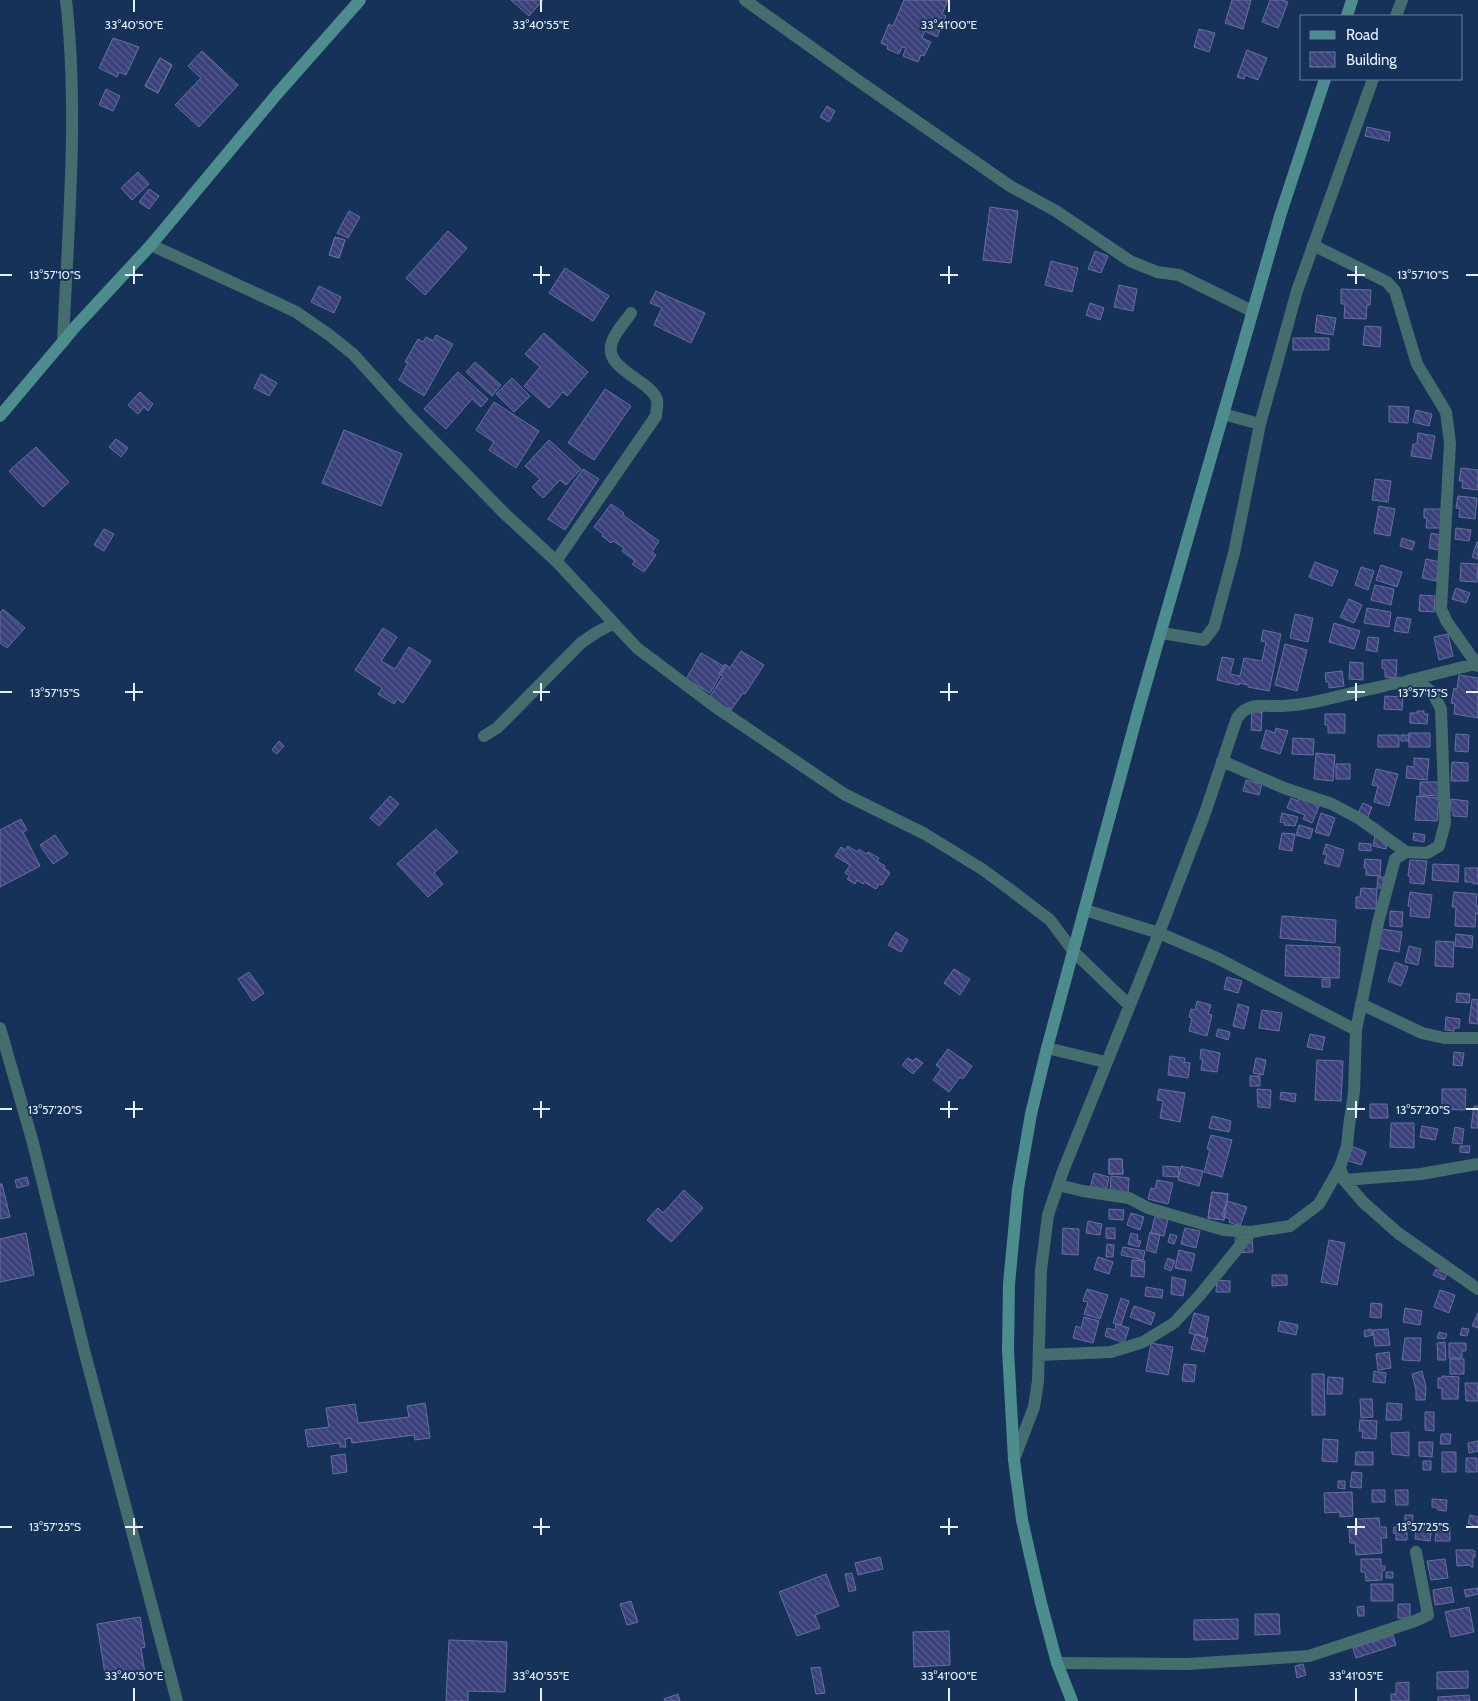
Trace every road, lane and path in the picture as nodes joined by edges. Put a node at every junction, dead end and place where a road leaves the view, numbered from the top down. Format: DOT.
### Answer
graph roads {
  1 [pos="66,0"];
  2 [pos="360,0"];
  3 [pos="745,0"];
  4 [pos="1352,0"];
  5 [pos="1402,0"];
  6 [pos="1347,15"];
  7 [pos="1396,15"];
  8 [pos="1325,80"];
  9 [pos="1373,80"];
  10 [pos="151,245"];
  11 [pos="1313,245"];
  12 [pos="1252,312"];
  13 [pos="631,313"];
  14 [pos="63,342"];
  15 [pos="1223,414"];
  16 [pos="0,416"];
  17 [pos="1260,424"];
  18 [pos="556,561"];
  19 [pos="613,624"];
  20 [pos="1162,634"];
  21 [pos="1476,665"];
  22 [pos="1402,682"];
  23 [pos="484,736"];
  24 [pos="1222,760"];
  25 [pos="1406,852"];
  26 [pos="1085,910"];
  27 [pos="1159,933"];
  28 [pos="1074,952"];
  29 [pos="1361,1004"];
  30 [pos="1129,1005"];
  31 [pos="0,1028"];
  32 [pos="1356,1030"];
  33 [pos="1478,1038"];
  34 [pos="1047,1048"];
  35 [pos="1105,1062"];
  36 [pos="1478,1164"];
  37 [pos="1340,1167"];
  38 [pos="1344,1180"];
  39 [pos="1058,1185"];
  40 [pos="1251,1232"];
  41 [pos="1478,1289"];
  42 [pos="1039,1355"];
  43 [pos="1014,1460"];
  44 [pos="1416,1552"];
  45 [pos="1057,1663"];
  46 [pos="177,1701"];
  47 [pos="1072,1701"];
  1 -- 14 [label="street"];
  2 -- 10 [label="main road"];
  3 -- 12 [label="street"];
  4 -- 6 [label="main road"];
  5 -- 7 [label="street"];
  8 -- 12 [label="main road"];
  9 -- 11 [label="street"];
  10 -- 14 [label="main road"];
  10 -- 18 [label="street"];
  11 -- 17 [label="street"];
  11 -- 21 [label="street"];
  12 -- 15 [label="main road"];
  13 -- 18 [label="street"];
  14 -- 16 [label="main road"];
  15 -- 17 [label="street"];
  15 -- 20 [label="main road"];
  17 -- 20 [label="street"];
  18 -- 19 [label="street"];
  19 -- 23 [label="street"];
  19 -- 28 [label="street"];
  20 -- 26 [label="main road"];
  21 -- 22 [label="street"];
  22 -- 24 [label="street"];
  22 -- 25 [label="street"];
  24 -- 25 [label="street"];
  24 -- 27 [label="street"];
  25 -- 29 [label="street"];
  26 -- 27 [label="street"];
  26 -- 28 [label="main road"];
  27 -- 30 [label="street"];
  27 -- 32 [label="street"];
  28 -- 30 [label="street"];
  28 -- 34 [label="main road"];
  29 -- 32 [label="street"];
  29 -- 33 [label="street"];
  30 -- 35 [label="street"];
  31 -- 46 [label="street"];
  32 -- 37 [label="street"];
  34 -- 35 [label="street"];
  34 -- 43 [label="main road"];
  35 -- 39 [label="street"];
  36 -- 38 [label="street"];
  37 -- 38 [label="street"];
  37 -- 40 [label="street"];
  38 -- 41 [label="street"];
  39 -- 40 [label="street"];
  39 -- 42 [label="street"];
  40 -- 42 [label="street"];
  42 -- 43 [label="street"];
  43 -- 45 [label="main road"];
  44 -- 45 [label="street"];
  45 -- 47 [label="main road"];
}
